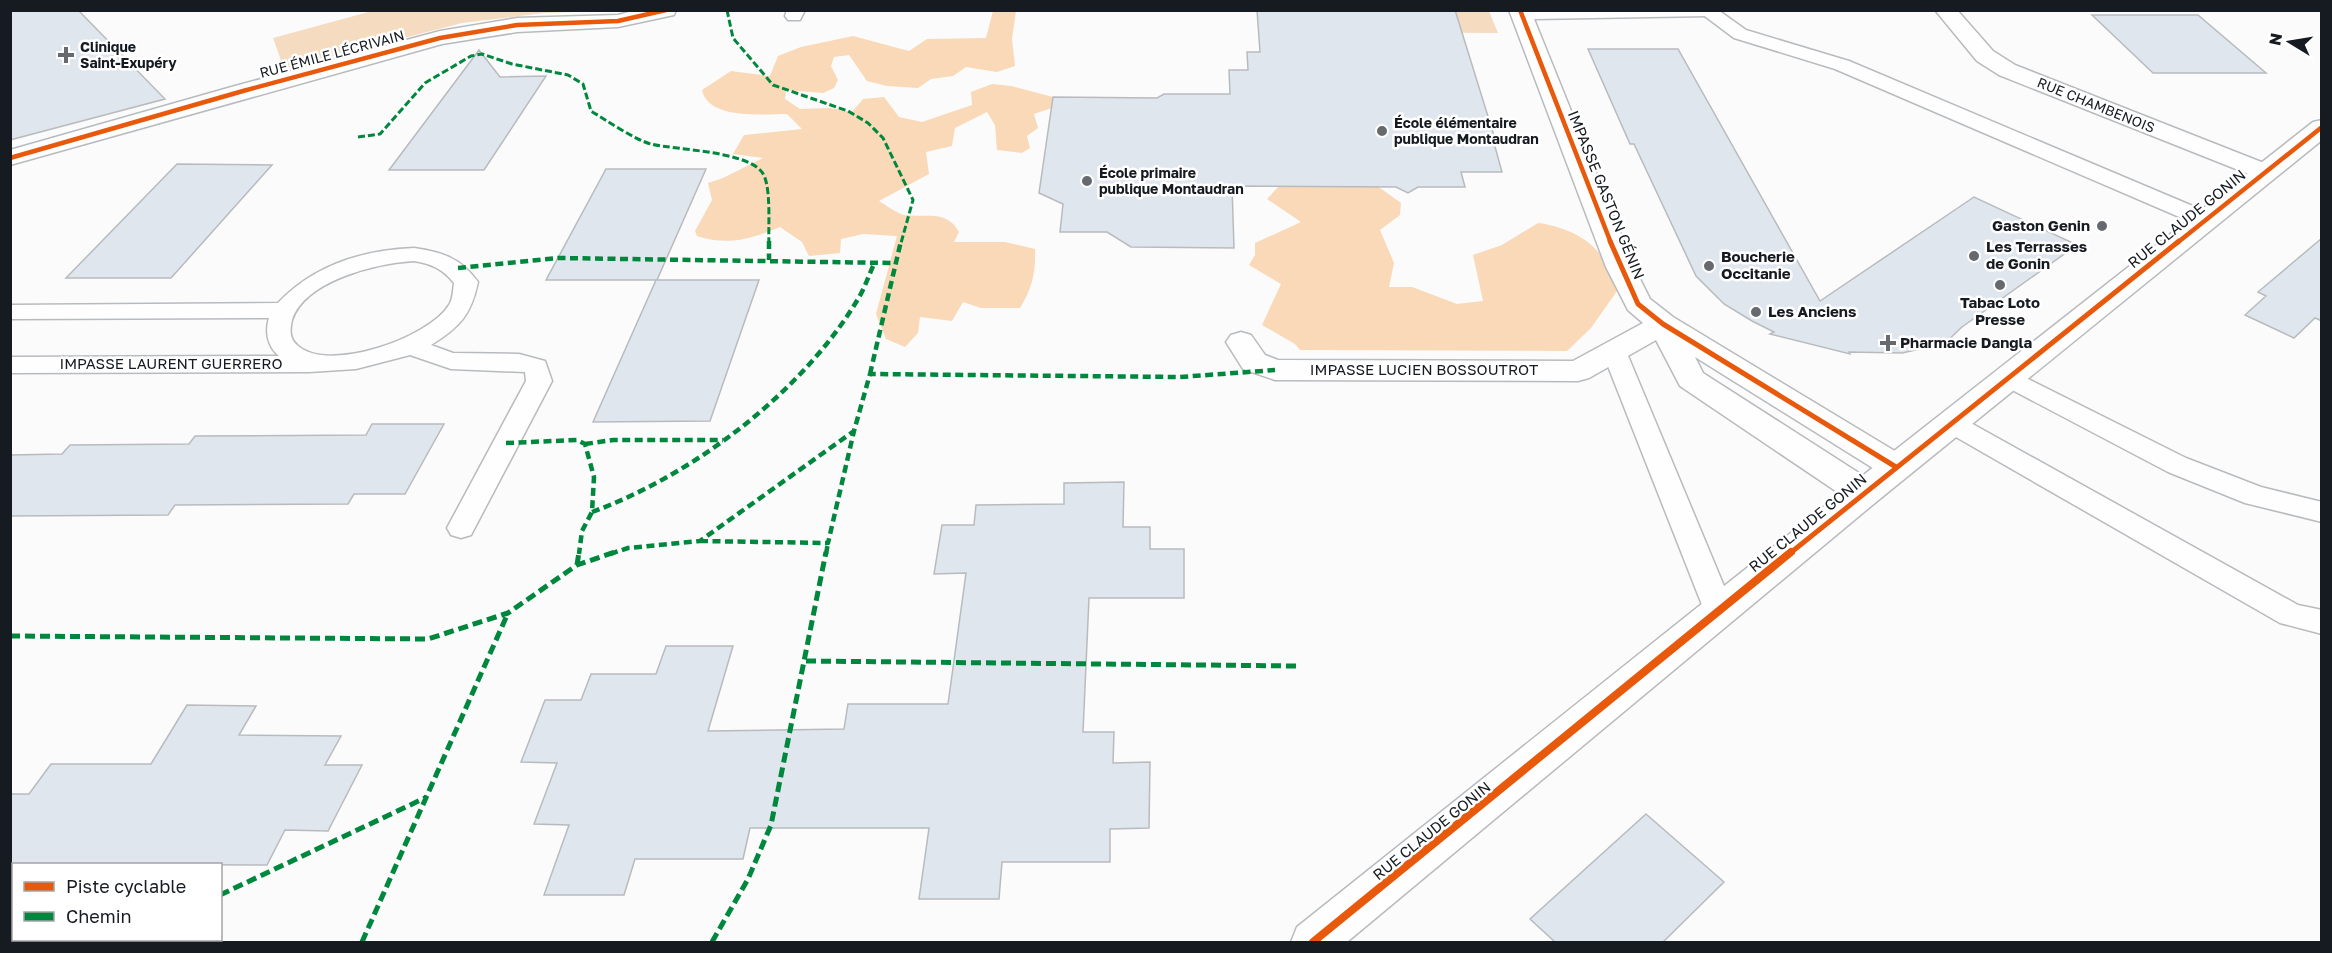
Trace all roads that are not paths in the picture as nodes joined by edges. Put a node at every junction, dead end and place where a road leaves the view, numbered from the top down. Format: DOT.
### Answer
graph roads {
  1 [pos="666,10"];
  2 [pos="1945,10"];
  3 [pos="1707,11"];
  4 [pos="1520,12"];
  5 [pos="2322,127"];
  6 [pos="10,158"];
  7 [pos="2265,172"];
  8 [pos="2206,220"];
  9 [pos="284,310"];
  10 [pos="10,312"];
  11 [pos="1663,324"];
  12 [pos="1241,342"];
  13 [pos="409,346"];
  14 [pos="1614,351"];
  15 [pos="331,364"];
  16 [pos="10,365"];
  17 [pos="2008,377"];
  18 [pos="1951,423"];
  19 [pos="1896,468"];
  20 [pos="1864,493"];
  21 [pos="2322,512"];
  22 [pos="461,528"];
  23 [pos="1719,610"];
  24 [pos="2322,622"];
  25 [pos="1313,942"];
  1 -- 6 [label="street, RUE ÉMILE LÉCRIVAIN"];
  2 -- 7 [label="street, RUE CHAMBENOIS"];
  3 -- 4 [label="street, IMPASSE GASTON GÉNIN"];
  3 -- 8 [label="lane"];
  4 -- 11 [label="street, IMPASSE GASTON GÉNIN"];
  5 -- 7 [label="street, RUE CLAUDE GONIN"];
  7 -- 8 [label="street, RUE CLAUDE GONIN"];
  8 -- 17 [label="street, RUE CLAUDE GONIN"];
  9 -- 10 [label="lane"];
  9 -- 13 [label="lane, IMPASSE LAURENT GUERRERO"];
  9 -- 15 [label="lane, IMPASSE LAURENT GUERRERO"];
  11 -- 14 [label="street"];
  11 -- 19 [label="street, IMPASSE GASTON GÉNIN"];
  11 -- 20 [label="street, IMPASSE GASTON GÉNIN"];
  12 -- 14 [label="street, IMPASSE LUCIEN BOSSOUTROT"];
  13 -- 15 [label="lane, IMPASSE LAURENT GUERRERO"];
  13 -- 22 [label="lane"];
  14 -- 23 [label="lane"];
  15 -- 16 [label="lane, IMPASSE LAURENT GUERRERO"];
  17 -- 18 [label="street, RUE CLAUDE GONIN"];
  17 -- 21 [label="lane"];
  18 -- 19 [label="street, RUE CLAUDE GONIN"];
  18 -- 24 [label="lane"];
  19 -- 20 [label="street, RUE CLAUDE GONIN"];
  20 -- 23 [label="street, RUE CLAUDE GONIN"];
  23 -- 25 [label="street, RUE CLAUDE GONIN"];
}
